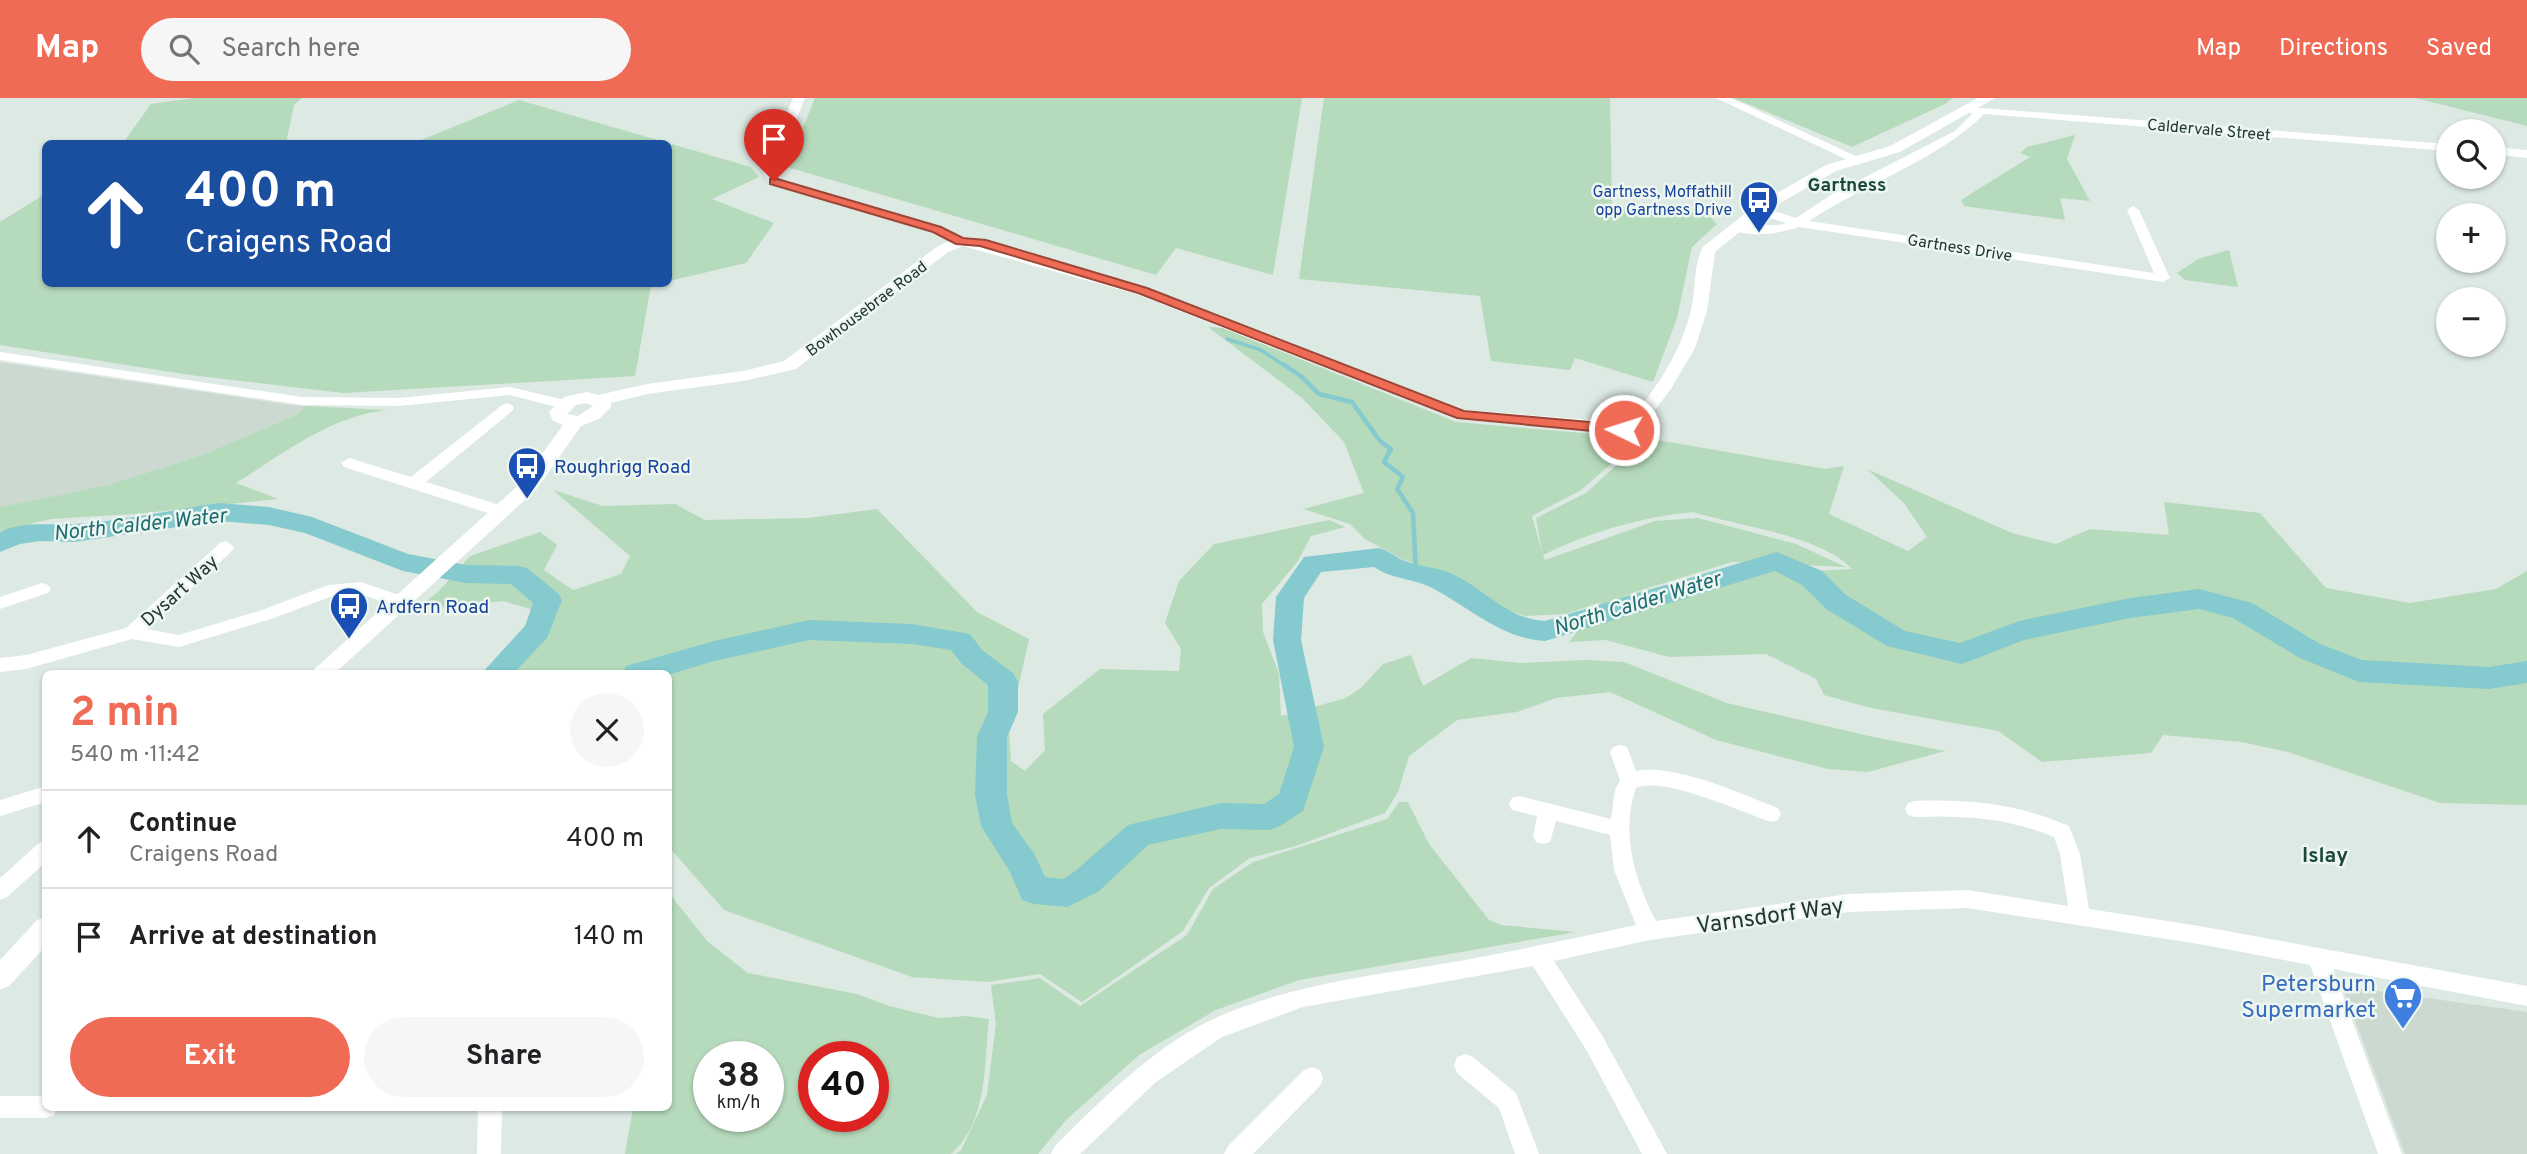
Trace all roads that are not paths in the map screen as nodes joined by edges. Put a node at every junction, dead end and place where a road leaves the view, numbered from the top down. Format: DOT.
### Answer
graph roads {
  1 [pos="799,98"];
  2 [pos="1722,98"];
  3 [pos="1980,106"];
  4 [pos="2436,147"];
  5 [pos="2506,152"];
  6 [pos="2527,154"];
  7 [pos="1858,160"];
  8 [pos="1758,210"];
  9 [pos="2133,210"];
  10 [pos="1798,223"];
  11 [pos="1736,228"];
  12 [pos="960,241"];
  13 [pos="0,356"];
  14 [pos="600,400"];
  15 [pos="564,404"];
  16 [pos="508,408"];
  17 [pos="575,422"];
  18 [pos="476,433"];
  19 [pos="492,438"];
  20 [pos="349,463"];
  21 [pos="413,484"];
  22 [pos="500,512"];
  23 [pos="226,547"];
  24 [pos="42,589"];
  25 [pos="399,601"];
  26 [pos="0,603"];
  27 [pos="132,633"];
  28 [pos="0,664"];
  29 [pos="324,670"];
  30 [pos="1620,752"];
  31 [pos="1630,782"];
  32 [pos="42,795"];
  33 [pos="1519,804"];
  34 [pos="0,808"];
  35 [pos="1915,808"];
  36 [pos="1548,811"];
  37 [pos="1771,814"];
  38 [pos="1619,829"];
  39 [pos="1543,835"];
  40 [pos="42,853"];
  41 [pos="0,891"];
  42 [pos="2080,915"];
  43 [pos="1650,931"];
  44 [pos="42,932"];
  45 [pos="1538,955"];
  46 [pos="2318,958"];
  47 [pos="0,978"];
  48 [pos="2527,996"];
  49 [pos="1465,1065"];
  50 [pos="1312,1078"];
  51 [pos="0,1107"];
  52 [pos="42,1107"];
  53 [pos="490,1111"];
  54 [pos="489,1154"];
  55 [pos="1063,1154"];
  56 [pos="1237,1154"];
  57 [pos="1527,1154"];
  58 [pos="1655,1154"];
  59 [pos="2390,1154"];
  1 -- 12 [label="street"];
  2 -- 7 [label="street"];
  3 -- 4 [label="street, Caldervale Street"];
  3 -- 7 [label="street"];
  3 -- 10 [label="street"];
  5 -- 6 [label="street"];
  7 -- 8 [label="street"];
  8 -- 10 [label="street, Gartness Drive"];
  8 -- 11 [label="street"];
  9 -- 10 [label="street, Gartness Drive"];
  10 -- 11 [label="street"];
  11 -- 12 [label="street"];
  12 -- 14 [label="street, Bowhousebrae Road"];
  13 -- 15 [label="street"];
  14 -- 15 [label="street"];
  14 -- 17 [label="street"];
  15 -- 17 [label="street"];
  16 -- 18 [label="street"];
  17 -- 22 [label="street"];
  18 -- 19 [label="street"];
  18 -- 21 [label="street"];
  20 -- 21 [label="street"];
  21 -- 22 [label="street"];
  22 -- 25 [label="street"];
  23 -- 27 [label="street, Dysart Way"];
  24 -- 26 [label="street"];
  25 -- 27 [label="street"];
  25 -- 29 [label="street"];
  27 -- 28 [label="street"];
  30 -- 31 [label="street"];
  31 -- 37 [label="street"];
  31 -- 38 [label="street"];
  32 -- 34 [label="street"];
  33 -- 36 [label="street"];
  35 -- 42 [label="street"];
  36 -- 38 [label="street"];
  36 -- 39 [label="street"];
  38 -- 43 [label="street"];
  40 -- 41 [label="street"];
  42 -- 43 [label="street, Varnsdorf Way"];
  42 -- 46 [label="street, Varnsdorf Way"];
  43 -- 45 [label="street, Varnsdorf Way"];
  44 -- 47 [label="street"];
  45 -- 55 [label="street, Varnsdorf Way"];
  45 -- 58 [label="street"];
  46 -- 48 [label="street, Varnsdorf Way"];
  46 -- 59 [label="street"];
  49 -- 57 [label="street"];
  50 -- 56 [label="street"];
  51 -- 52 [label="street"];
  53 -- 54 [label="street"];
}
